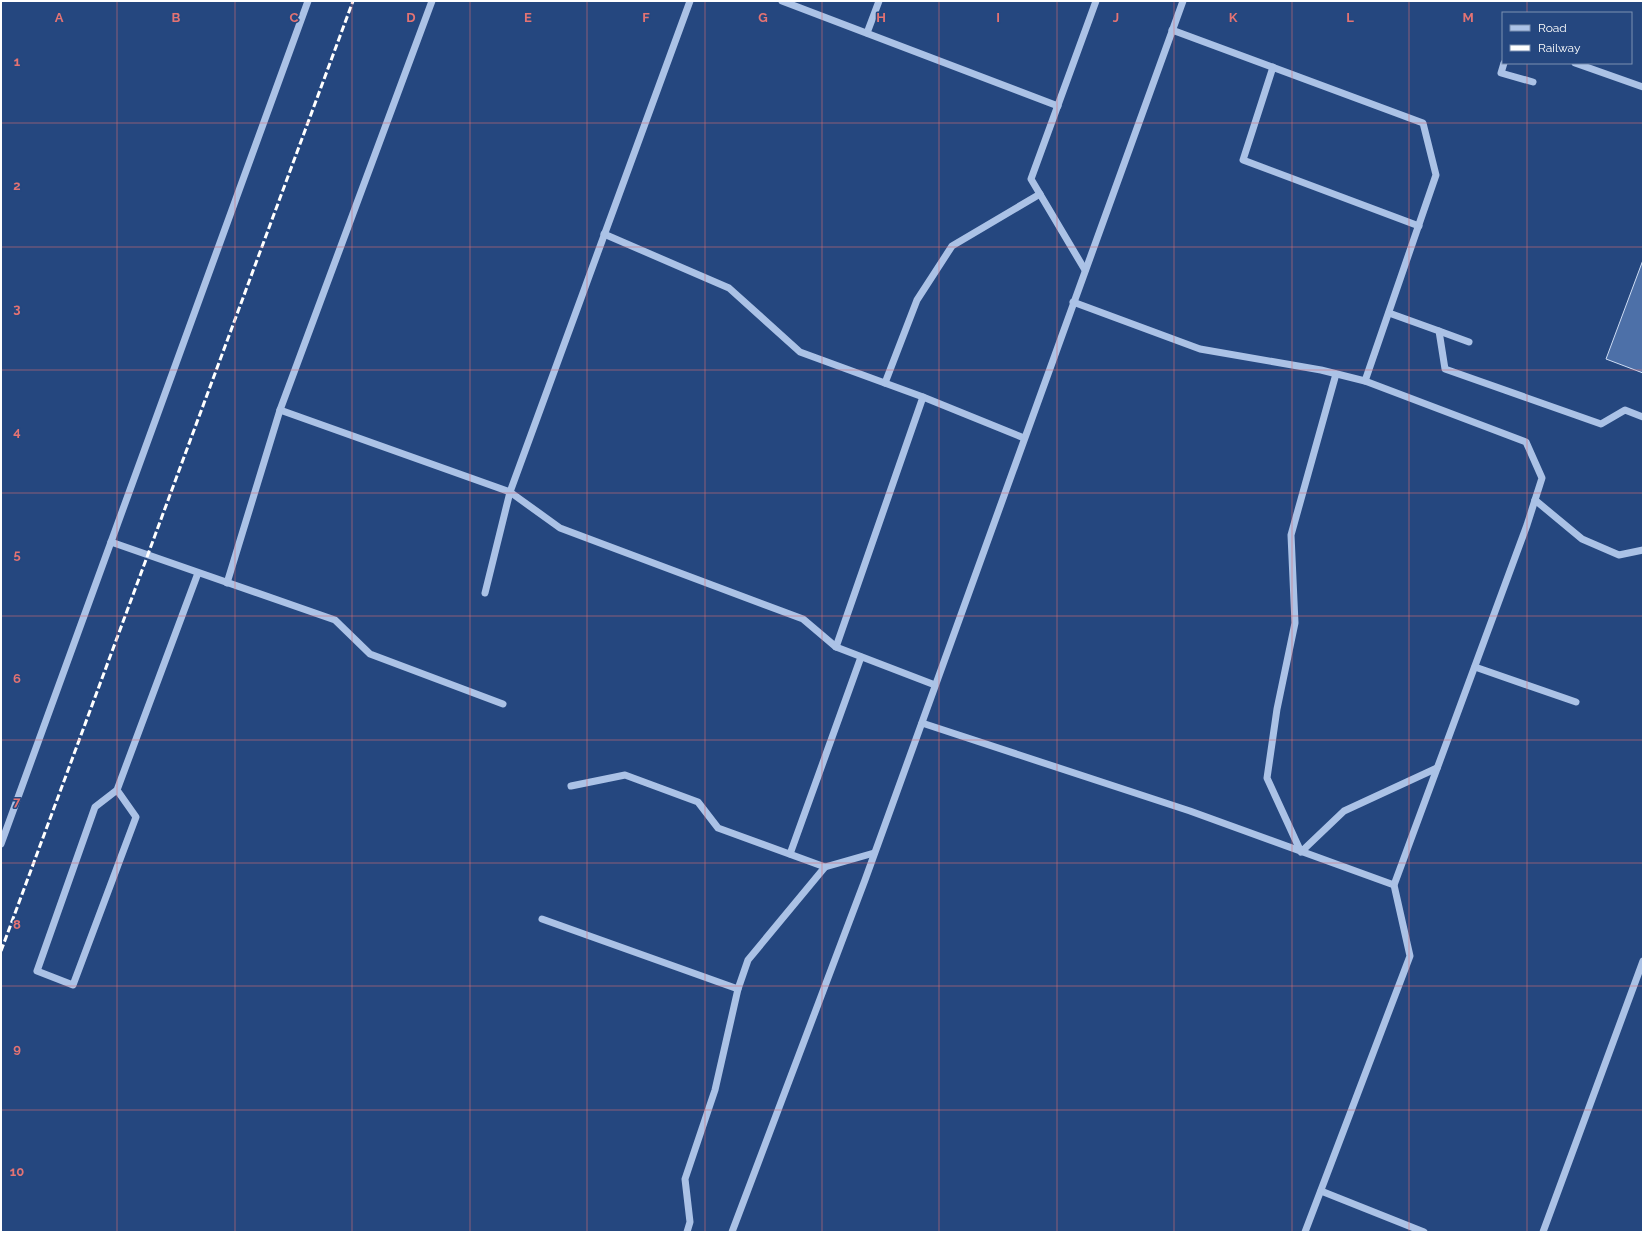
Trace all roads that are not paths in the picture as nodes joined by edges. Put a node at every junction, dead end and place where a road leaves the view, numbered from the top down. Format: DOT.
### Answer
graph roads {
  1 [pos="308,1"];
  2 [pos="432,1"];
  3 [pos="690,1"];
  4 [pos="782,1"];
  5 [pos="879,1"];
  6 [pos="1096,1"];
  7 [pos="1183,1"];
  8 [pos="1172,30"];
  9 [pos="867,33"];
  10 [pos="1504,64"];
  11 [pos="1578,64"];
  12 [pos="1273,68"];
  13 [pos="1533,82"];
  14 [pos="1643,87"];
  15 [pos="1058,106"];
  16 [pos="1040,194"];
  17 [pos="1419,226"];
  18 [pos="604,234"];
  19 [pos="1085,270"];
  20 [pos="1074,302"];
  21 [pos="1389,313"];
  22 [pos="1439,332"];
  23 [pos="1469,342"];
  24 [pos="1336,374"];
  25 [pos="1365,382"];
  26 [pos="885,383"];
  27 [pos="923,397"];
  28 [pos="280,410"];
  29 [pos="1643,417"];
  30 [pos="1024,438"];
  31 [pos="510,492"];
  32 [pos="1536,500"];
  33 [pos="111,542"];
  34 [pos="1643,550"];
  35 [pos="198,573"];
  36 [pos="227,583"];
  37 [pos="484,593"];
  38 [pos="836,647"];
  39 [pos="861,656"];
  40 [pos="1475,667"];
  41 [pos="935,685"];
  42 [pos="1576,702"];
  43 [pos="503,704"];
  44 [pos="922,723"];
  45 [pos="1437,768"];
  46 [pos="571,786"];
  47 [pos="118,790"];
  48 [pos="1,844"];
  49 [pos="1301,852"];
  50 [pos="874,853"];
  51 [pos="790,854"];
  52 [pos="825,867"];
  53 [pos="1394,885"];
  54 [pos="542,919"];
  55 [pos="1643,961"];
  56 [pos="738,989"];
  57 [pos="1321,1191"];
  58 [pos="687,1232"];
  59 [pos="732,1232"];
  60 [pos="1305,1232"];
  61 [pos="1424,1232"];
  62 [pos="1543,1232"];
  1 -- 33 [label="lane"];
  2 -- 28 [label="lane"];
  3 -- 18 [label="lane"];
  4 -- 9 [label="lane"];
  5 -- 9 [label="lane"];
  6 -- 15 [label="lane"];
  7 -- 8 [label="lane"];
  8 -- 12 [label="lane"];
  8 -- 19 [label="lane"];
  9 -- 15 [label="lane"];
  10 -- 13 [label="lane"];
  11 -- 14 [label="lane"];
  12 -- 17 [label="lane"];
  12 -- 17 [label="lane"];
  15 -- 16 [label="lane"];
  16 -- 19 [label="lane"];
  16 -- 26 [label="lane"];
  17 -- 21 [label="lane"];
  18 -- 26 [label="lane"];
  18 -- 31 [label="lane"];
  19 -- 20 [label="lane"];
  20 -- 24 [label="lane"];
  20 -- 30 [label="lane"];
  21 -- 22 [label="lane"];
  21 -- 25 [label="lane"];
  22 -- 23 [label="lane"];
  22 -- 29 [label="lane"];
  24 -- 25 [label="lane"];
  24 -- 49 [label="lane"];
  25 -- 32 [label="lane"];
  26 -- 27 [label="lane"];
  27 -- 30 [label="lane"];
  27 -- 38 [label="lane"];
  28 -- 31 [label="lane"];
  28 -- 36 [label="lane"];
  30 -- 41 [label="lane"];
  31 -- 37 [label="lane"];
  31 -- 38 [label="lane"];
  32 -- 34 [label="lane"];
  32 -- 40 [label="lane"];
  33 -- 35 [label="lane"];
  33 -- 48 [label="lane"];
  35 -- 36 [label="lane"];
  35 -- 47 [label="lane"];
  36 -- 43 [label="lane"];
  38 -- 39 [label="lane"];
  39 -- 41 [label="lane"];
  39 -- 51 [label="lane"];
  40 -- 42 [label="lane"];
  40 -- 45 [label="lane"];
  41 -- 44 [label="lane"];
  44 -- 49 [label="lane"];
  44 -- 50 [label="lane"];
  45 -- 49 [label="lane"];
  45 -- 53 [label="lane"];
  46 -- 51 [label="lane"];
  47 -- 47 [label="lane"];
  49 -- 53 [label="lane"];
  50 -- 52 [label="lane"];
  50 -- 59 [label="lane"];
  51 -- 52 [label="lane"];
  52 -- 56 [label="lane"];
  53 -- 57 [label="lane"];
  54 -- 56 [label="lane"];
  55 -- 62 [label="lane"];
  56 -- 58 [label="lane"];
  57 -- 60 [label="lane"];
  57 -- 61 [label="lane"];
}
